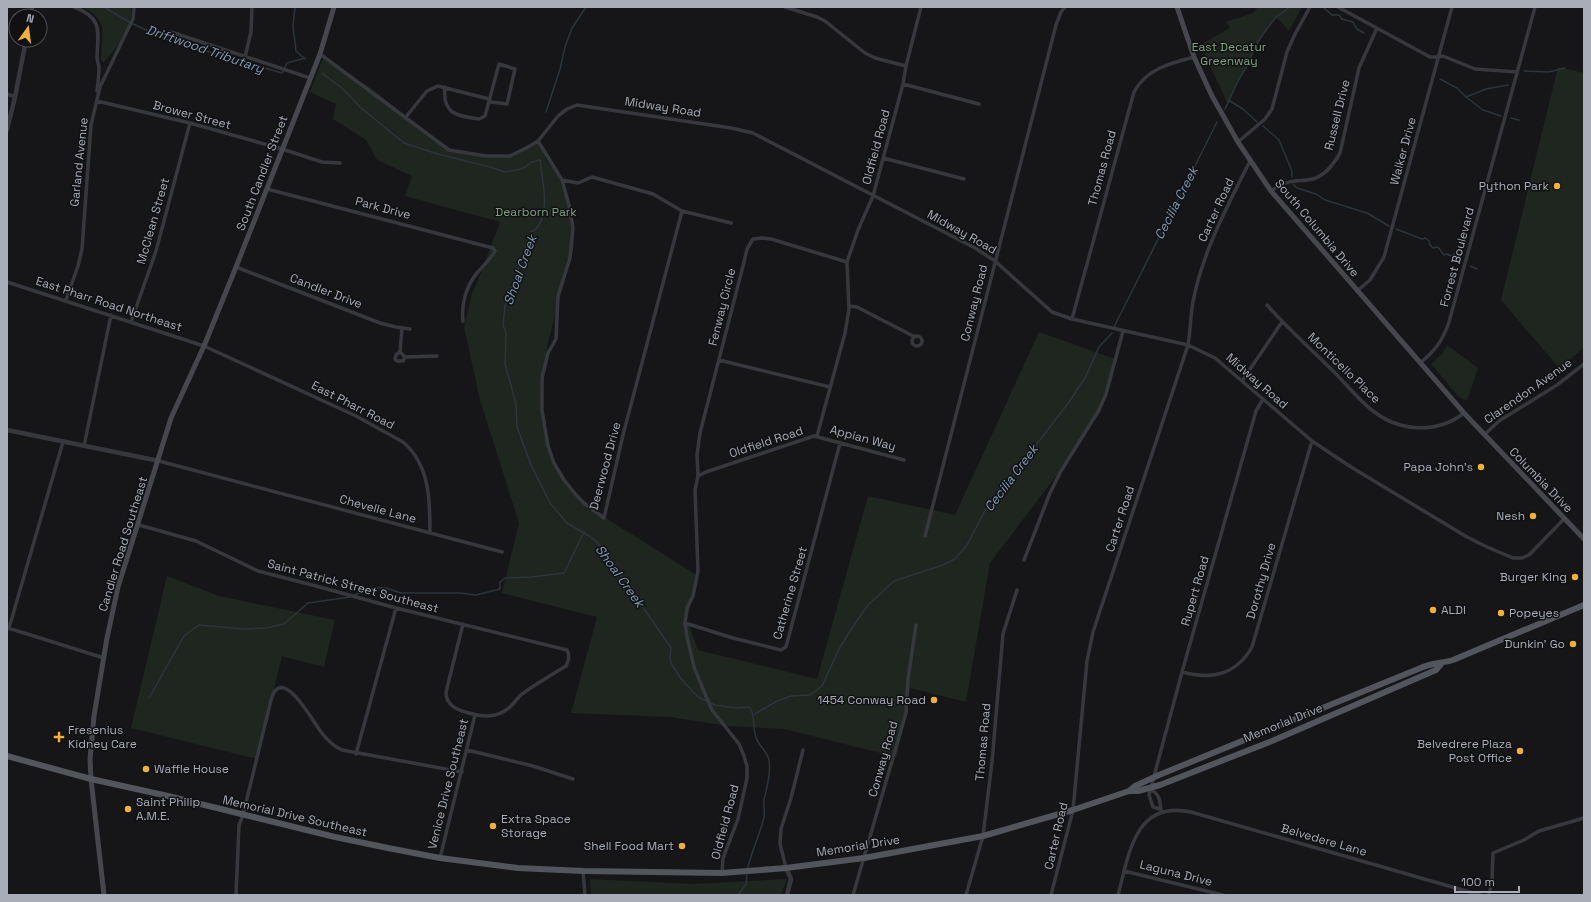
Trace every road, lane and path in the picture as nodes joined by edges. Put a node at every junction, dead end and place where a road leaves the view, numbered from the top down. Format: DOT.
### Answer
graph roads {
  1 [pos="74,7"];
  2 [pos="134,7"];
  3 [pos="252,7"];
  4 [pos="334,7"];
  5 [pos="785,7"];
  6 [pos="921,7"];
  7 [pos="1065,7"];
  8 [pos="1177,7"];
  9 [pos="1310,7"];
  10 [pos="1338,7"];
  11 [pos="1452,7"];
  12 [pos="1535,7"];
  13 [pos="1377,28"];
  14 [pos="171,32"];
  15 [pos="24,48"];
  16 [pos="320,54"];
  17 [pos="245,57"];
  18 [pos="1194,57"];
  19 [pos="1438,57"];
  20 [pos="906,66"];
  21 [pos="1517,72"];
  22 [pos="310,78"];
  23 [pos="903,84"];
  24 [pos="445,87"];
  25 [pos="7,94"];
  26 [pos="15,97"];
  27 [pos="489,99"];
  28 [pos="97,101"];
  29 [pos="979,104"];
  30 [pos="405,118"];
  31 [pos="190,124"];
  32 [pos="7,130"];
  33 [pos="538,141"];
  34 [pos="1238,142"];
  35 [pos="282,149"];
  36 [pos="883,158"];
  37 [pos="1250,161"];
  38 [pos="340,163"];
  39 [pos="964,179"];
  40 [pos="562,180"];
  41 [pos="267,188"];
  42 [pos="1271,191"];
  43 [pos="873,196"];
  44 [pos="682,210"];
  45 [pos="731,223"];
  46 [pos="995,261"];
  47 [pos="847,262"];
  48 [pos="236,267"];
  49 [pos="7,282"];
  50 [pos="1357,291"];
  51 [pos="66,300"];
  52 [pos="1267,305"];
  53 [pos="849,306"];
  54 [pos="111,315"];
  55 [pos="1072,319"];
  56 [pos="463,321"];
  57 [pos="131,322"];
  58 [pos="1282,322"];
  59 [pos="402,328"];
  60 [pos="410,329"];
  61 [pos="1123,330"];
  62 [pos="915,337"];
  63 [pos="204,346"];
  64 [pos="1188,346"];
  65 [pos="400,352"];
  66 [pos="437,356"];
  67 [pos="405,357"];
  68 [pos="719,360"];
  69 [pos="1420,363"];
  70 [pos="1584,364"];
  71 [pos="1242,381"];
  72 [pos="830,387"];
  73 [pos="1263,399"];
  74 [pos="1464,413"];
  75 [pos="7,430"];
  76 [pos="1484,435"];
  77 [pos="817,436"];
  78 [pos="63,442"];
  79 [pos="1312,442"];
  80 [pos="840,444"];
  81 [pos="84,446"];
  82 [pos="904,460"];
  83 [pos="158,461"];
  84 [pos="698,476"];
  85 [pos="1564,519"];
  86 [pos="139,525"];
  87 [pos="430,533"];
  88 [pos="925,536"];
  89 [pos="1584,539"];
  90 [pos="502,552"];
  91 [pos="1024,560"];
  92 [pos="1017,590"];
  93 [pos="1584,605"];
  94 [pos="396,608"];
  95 [pos="685,623"];
  96 [pos="463,624"];
  97 [pos="916,625"];
  98 [pos="8,628"];
  99 [pos="104,658"];
  100 [pos="1441,664"];
  101 [pos="1182,672"];
  102 [pos="475,715"];
  103 [pos="467,750"];
  104 [pos="803,750"];
  105 [pos="356,754"];
  106 [pos="7,756"];
  107 [pos="462,772"];
  108 [pos="573,778"];
  109 [pos="1153,778"];
  110 [pos="91,779"];
  111 [pos="1151,788"];
  112 [pos="1129,791"];
  113 [pos="1160,809"];
  114 [pos="1073,810"];
  115 [pos="1162,813"];
  116 [pos="243,815"];
  117 [pos="1584,818"];
  118 [pos="983,836"];
  119 [pos="440,858"];
  120 [pos="864,858"];
  121 [pos="786,868"];
  122 [pos="583,871"];
  123 [pos="1124,871"];
  124 [pos="722,873"];
  125 [pos="104,895"];
  126 [pos="236,895"];
  127 [pos="585,895"];
  128 [pos="787,895"];
  129 [pos="853,895"];
  130 [pos="966,895"];
  131 [pos="1051,895"];
  132 [pos="1118,895"];
  133 [pos="1223,895"];
  134 [pos="1480,895"];
  135 [pos="1488,895"];
  1 -- 28 [label="street"];
  2 -- 28 [label="street, Garland Avenue"];
  3 -- 17 [label="street"];
  4 -- 16 [label="main road, South Candler Street"];
  5 -- 20 [label="street"];
  6 -- 20 [label="street, Oldfield Road"];
  7 -- 46 [label="street, Conway Road"];
  8 -- 18 [label="main road, South Columbia Drive"];
  9 -- 34 [label="street"];
  10 -- 13 [label="street"];
  11 -- 19 [label="street, Walker Drive"];
  12 -- 21 [label="street, Forrest Boulevard"];
  13 -- 19 [label="street"];
  13 -- 42 [label="street, Russell Drive"];
  14 -- 17 [label="street"];
  15 -- 26 [label="street"];
  16 -- 22 [label="main road, South Candler Street"];
  16 -- 30 [label="street, Midway Road"];
  17 -- 22 [label="street"];
  18 -- 34 [label="main road, South Columbia Drive"];
  18 -- 55 [label="street, Thomas Road"];
  19 -- 21 [label="street"];
  19 -- 50 [label="street, Walker Drive"];
  20 -- 23 [label="street, Oldfield Road"];
  21 -- 69 [label="street, Forrest Boulevard"];
  22 -- 35 [label="main road, South Candler Street"];
  23 -- 29 [label="street"];
  23 -- 36 [label="street, Oldfield Road"];
  24 -- 27 [label="street"];
  24 -- 27 [label="street"];
  24 -- 30 [label="street"];
  25 -- 26 [label="street"];
  26 -- 32 [label="street"];
  27 -- 27 [label="street"];
  28 -- 31 [label="street, Brower Street"];
  28 -- 51 [label="street, Garland Avenue"];
  30 -- 33 [label="street, Midway Road"];
  31 -- 35 [label="street, Brower Street"];
  31 -- 57 [label="street, McClean Street"];
  33 -- 40 [label="street, Deerwood Drive"];
  33 -- 43 [label="street, Midway Road"];
  34 -- 37 [label="main road, South Columbia Drive"];
  35 -- 38 [label="street, Brower Street"];
  35 -- 41 [label="main road, South Candler Street"];
  36 -- 39 [label="street"];
  36 -- 43 [label="street, Oldfield Road"];
  37 -- 42 [label="main road, South Columbia Drive"];
  37 -- 64 [label="street, Carter Road"];
  40 -- 44 [label="street"];
  40 -- 44 [label="street, Deerwood Drive"];
  41 -- 48 [label="main road, South Candler Street"];
  41 -- 56 [label="street, Park Drive"];
  42 -- 50 [label="main road, South Columbia Drive"];
  43 -- 46 [label="street, Midway Road"];
  43 -- 47 [label="street, Oldfield Road"];
  44 -- 45 [label="street"];
  46 -- 55 [label="street, Midway Road"];
  46 -- 88 [label="street, Conway Road"];
  47 -- 53 [label="street, Oldfield Road"];
  47 -- 68 [label="street, Fenway Circle"];
  48 -- 59 [label="street, Candler Drive"];
  48 -- 63 [label="main road, South Candler Street"];
  49 -- 51 [label="street, East Pharr Road Northeast"];
  50 -- 69 [label="main road, South Columbia Drive"];
  51 -- 54 [label="street, East Pharr Road Northeast"];
  52 -- 58 [label="street, Monticello Place"];
  53 -- 62 [label="street"];
  53 -- 72 [label="street, Oldfield Road"];
  54 -- 57 [label="street, East Pharr Road Northeast"];
  54 -- 81 [label="street"];
  55 -- 61 [label="street, Midway Road"];
  57 -- 63 [label="street, East Pharr Road Northeast"];
  58 -- 71 [label="street"];
  58 -- 74 [label="street, Monticello Place"];
  59 -- 60 [label="street, Candler Drive"];
  59 -- 65 [label="street"];
  61 -- 64 [label="street, Midway Road"];
  61 -- 91 [label="street"];
  63 -- 83 [label="main road, Candler Road Southeast"];
  63 -- 87 [label="street, East Pharr Road"];
  64 -- 71 [label="street, Midway Road"];
  64 -- 114 [label="street, Carter Road"];
  65 -- 67 [label="street"];
  65 -- 67 [label="street"];
  66 -- 67 [label="street"];
  68 -- 72 [label="street"];
  68 -- 84 [label="street, Fenway Circle"];
  69 -- 74 [label="main road, South Columbia Drive"];
  70 -- 76 [label="street, Clarendon Avenue"];
  71 -- 73 [label="street, Midway Road"];
  72 -- 77 [label="street, Oldfield Road"];
  73 -- 79 [label="street, Midway Road"];
  73 -- 101 [label="street, Rupert Road"];
  74 -- 76 [label="main road, South Columbia Drive"];
  75 -- 78 [label="street"];
  76 -- 85 [label="main road, Columbia Drive"];
  77 -- 80 [label="street, Appian Way"];
  77 -- 84 [label="street, Oldfield Road"];
  78 -- 81 [label="street"];
  78 -- 98 [label="street"];
  79 -- 85 [label="street, Midway Road"];
  79 -- 101 [label="street, Dorothy Drive"];
  80 -- 82 [label="street, Appian Way"];
  80 -- 95 [label="street, Catherine Street"];
  81 -- 83 [label="street"];
  83 -- 86 [label="main road, Candler Road Southeast"];
  83 -- 87 [label="street, Chevelle Lane"];
  84 -- 95 [label="street, Oldfield Road"];
  85 -- 89 [label="main road, Columbia Drive"];
  86 -- 94 [label="street, Saint Patrick Street Southeast"];
  86 -- 99 [label="main road, Candler Road Southeast"];
  87 -- 90 [label="street, Chevelle Lane"];
  92 -- 118 [label="street, Thomas Road"];
  93 -- 100 [label="main road, Memorial Drive"];
  94 -- 96 [label="street, Saint Patrick Street Southeast"];
  94 -- 105 [label="street"];
  95 -- 124 [label="street, Oldfield Road"];
  96 -- 102 [label="street"];
  96 -- 102 [label="street, Saint Patrick Street Southeast"];
  97 -- 120 [label="street, Conway Road"];
  98 -- 99 [label="street"];
  99 -- 110 [label="main road, Candler Road Southeast"];
  100 -- 109 [label="main road, Memorial Drive"];
  100 -- 111 [label="main road, Memorial Drive"];
  101 -- 109 [label="street, Rupert Road"];
  102 -- 103 [label="street, Venice Drive Southeast"];
  103 -- 107 [label="street, Venice Drive Southeast"];
  103 -- 108 [label="street"];
  104 -- 121 [label="street"];
  105 -- 107 [label="street"];
  105 -- 116 [label="street"];
  106 -- 110 [label="main road, Memorial Drive Southeast"];
  107 -- 119 [label="street, Venice Drive Southeast"];
  109 -- 111 [label="street, Rupert Road"];
  109 -- 112 [label="main road, Memorial Drive"];
  110 -- 116 [label="main road, Memorial Drive Southeast"];
  110 -- 125 [label="main road, Candler Road Southeast"];
  111 -- 112 [label="main road, Memorial Drive"];
  111 -- 113 [label="street, Rupert Road"];
  111 -- 113 [label="street, Rupert Road"];
  112 -- 114 [label="main road, Memorial Drive"];
  113 -- 115 [label="street, Rupert Road"];
  114 -- 118 [label="main road, Memorial Drive"];
  114 -- 131 [label="street, Carter Road"];
  115 -- 123 [label="street"];
  115 -- 134 [label="street, Belvedere Lane"];
  116 -- 119 [label="main road, Memorial Drive Southeast"];
  116 -- 126 [label="street"];
  117 -- 135 [label="street"];
  118 -- 120 [label="main road, Memorial Drive"];
  118 -- 130 [label="street, Thomas Road"];
  119 -- 122 [label="main road, Memorial Drive Southeast"];
  120 -- 121 [label="main road, Memorial Drive"];
  120 -- 129 [label="street, Conway Road"];
  121 -- 124 [label="main road, Memorial Drive"];
  121 -- 128 [label="street"];
  122 -- 124 [label="main road, Memorial Drive"];
  122 -- 127 [label="street"];
  123 -- 132 [label="street"];
  123 -- 133 [label="street, Laguna Drive"];
}
